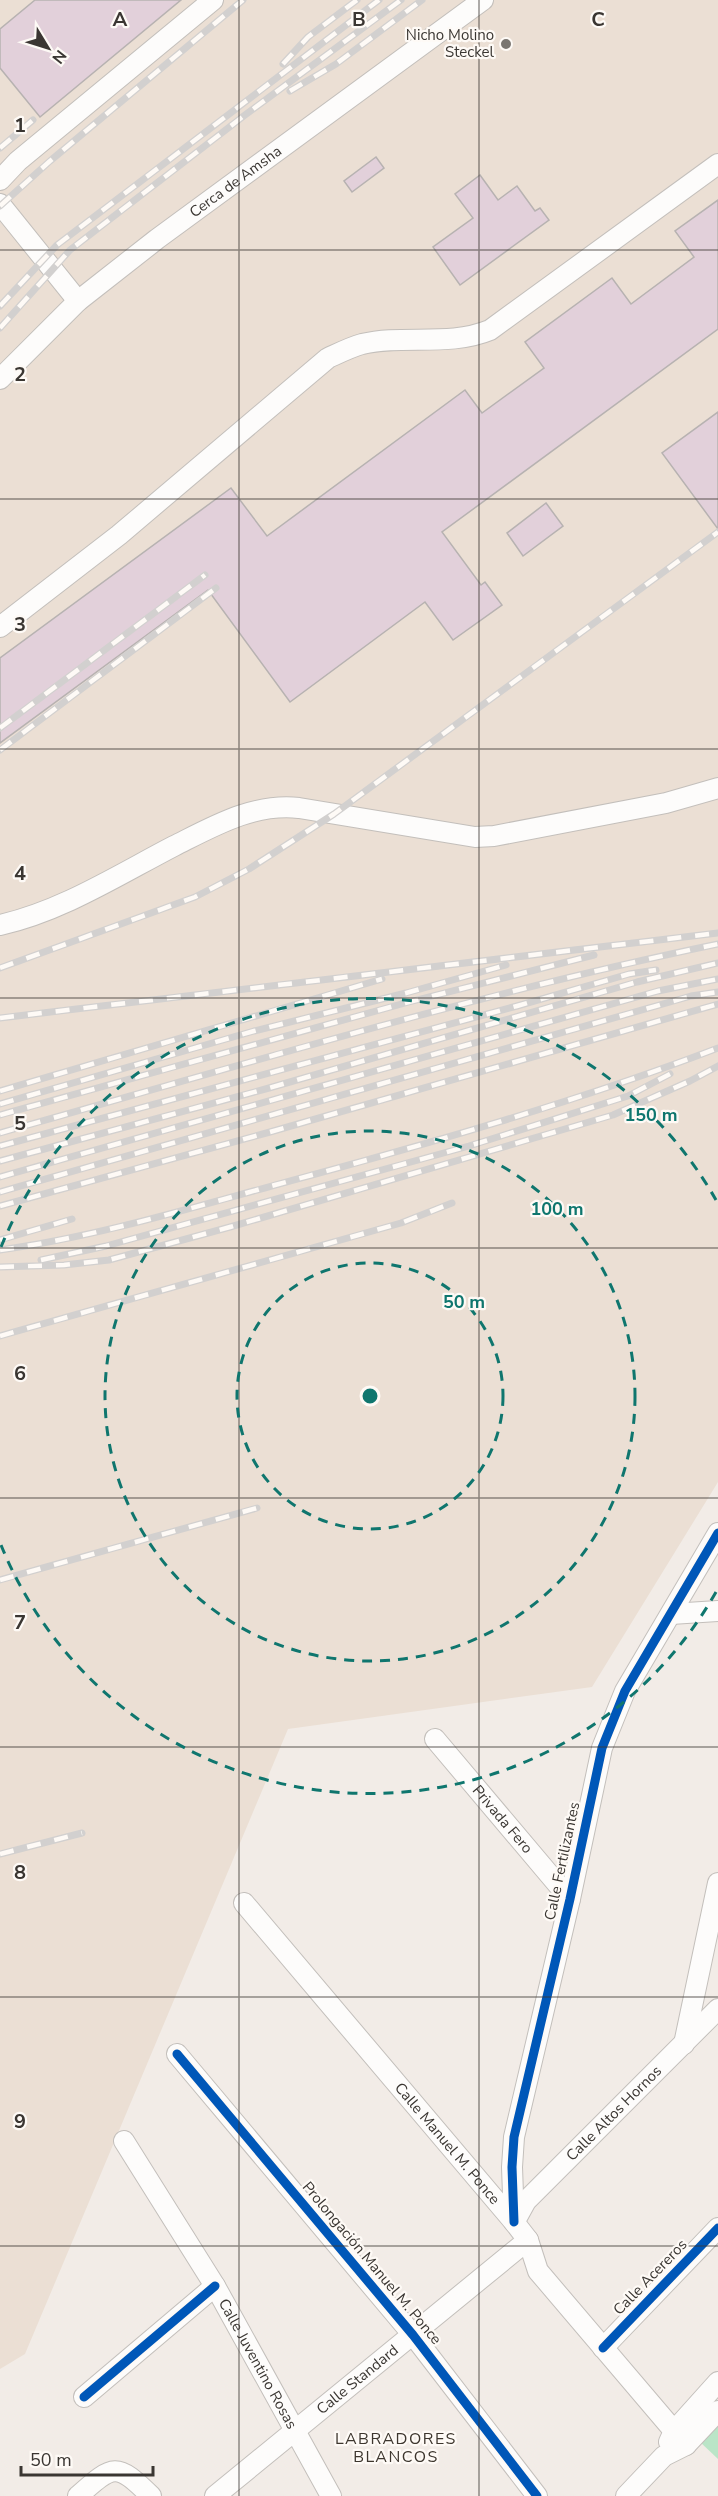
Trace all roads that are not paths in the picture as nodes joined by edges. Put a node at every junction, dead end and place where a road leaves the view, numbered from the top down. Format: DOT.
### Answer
graph roads {
  1 [pos="213,0"];
  2 [pos="483,0"];
  3 [pos="718,164"];
  4 [pos="0,180"];
  5 [pos="0,204"];
  6 [pos="78,302"];
  7 [pos="0,379"];
  8 [pos="0,627"];
  9 [pos="718,788"];
  10 [pos="0,925"];
  11 [pos="718,1533"];
  12 [pos="718,1611"];
  13 [pos="671,1614"];
  14 [pos="435,1739"];
  15 [pos="718,1883"];
  16 [pos="570,1899"];
  17 [pos="244,1903"];
  18 [pos="718,2008"];
  19 [pos="684,2044"];
  20 [pos="177,2054"];
  21 [pos="124,2141"];
  22 [pos="514,2222"];
  23 [pos="718,2228"];
  24 [pos="528,2240"];
  25 [pos="214,2286"];
  26 [pos="413,2335"];
  27 [pos="603,2348"];
  28 [pos="718,2382"];
  29 [pos="84,2397"];
  30 [pos="718,2411"];
  31 [pos="295,2432"];
  32 [pos="680,2438"];
  33 [pos="631,2494"];
  34 [pos="78,2496"];
  35 [pos="152,2496"];
  36 [pos="215,2496"];
  37 [pos="331,2496"];
  38 [pos="537,2496"];
  1 -- 4 [label="street"];
  2 -- 6 [label="street, Cerca de Amsha"];
  3 -- 8 [label="street"];
  5 -- 6 [label="street"];
  6 -- 7 [label="street, Cerca de Amsha"];
  9 -- 10 [label="street"];
  11 -- 13 [label="street, Calle Fertilizantes"];
  12 -- 13 [label="street"];
  13 -- 16 [label="street, Calle Fertilizantes"];
  14 -- 16 [label="street, Privada Fero"];
  15 -- 19 [label="street"];
  16 -- 22 [label="street, Calle Fertilizantes"];
  17 -- 22 [label="street, Calle Manuel M. Ponce"];
  18 -- 19 [label="street, Calle Altos Hornos"];
  19 -- 22 [label="street, Calle Altos Hornos"];
  20 -- 26 [label="street, Prolongación Manuel M. Ponce"];
  21 -- 25 [label="street, Calle Juventino Rosas"];
  22 -- 24 [label="street, Calle Manuel M. Ponce"];
  23 -- 27 [label="street, Calle Acereros"];
  24 -- 26 [label="street, Calle Standard"];
  24 -- 27 [label="street, Calle Manuel M. Ponce"];
  25 -- 29 [label="street"];
  25 -- 31 [label="street, Calle Juventino Rosas"];
  26 -- 31 [label="street, Calle Standard"];
  26 -- 38 [label="street, Prolongación Manuel M. Ponce"];
  27 -- 32 [label="street, Calle Manuel M. Ponce"];
  28 -- 32 [label="street"];
  30 -- 32 [label="street"];
  31 -- 36 [label="street, Calle Standard"];
  31 -- 37 [label="street, Calle Juventino Rosas"];
  32 -- 33 [label="street"];
  34 -- 35 [label="street"];
}
